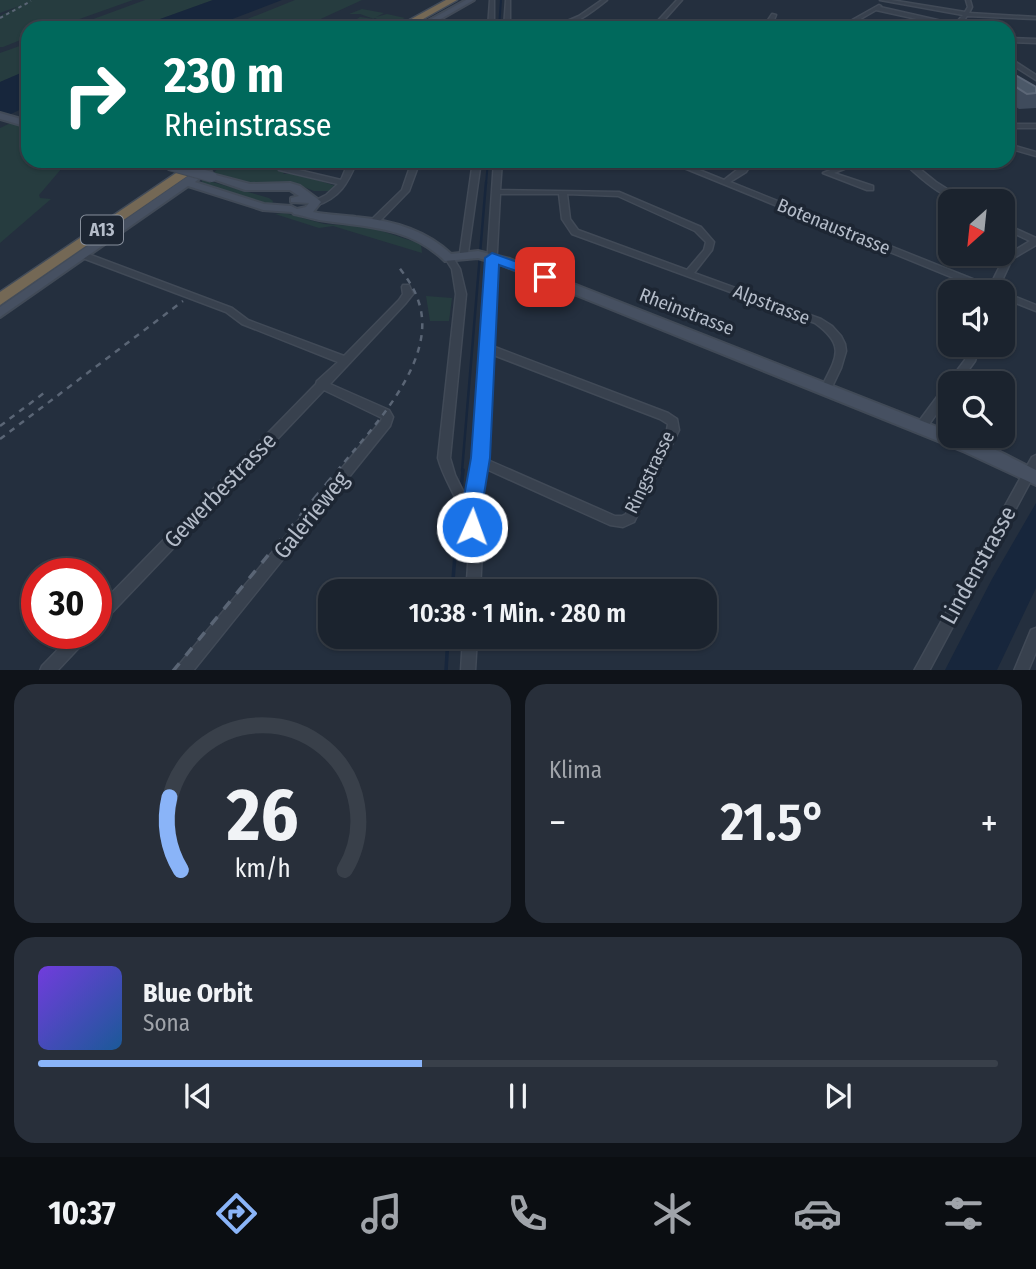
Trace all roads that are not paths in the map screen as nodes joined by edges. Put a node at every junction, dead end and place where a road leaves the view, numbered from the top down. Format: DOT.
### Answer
graph roads {
  1 [pos="453,0"];
  2 [pos="461,0"];
  3 [pos="471,0"];
  4 [pos="492,0"];
  5 [pos="508,0"];
  6 [pos="605,0"];
  7 [pos="680,0"];
  8 [pos="882,0"];
  9 [pos="888,0"];
  10 [pos="968,0"];
  11 [pos="876,8"];
  12 [pos="966,14"];
  13 [pos="774,15"];
  14 [pos="1036,18"];
  15 [pos="413,21"];
  16 [pos="421,21"];
  17 [pos="432,21"];
  18 [pos="491,21"];
  19 [pos="507,21"];
  20 [pos="571,21"];
  21 [pos="660,21"];
  22 [pos="772,21"];
  23 [pos="853,21"];
  24 [pos="931,21"];
  25 [pos="961,21"];
  26 [pos="1015,40"];
  27 [pos="1036,41"];
  28 [pos="1015,64"];
  29 [pos="1036,78"];
  30 [pos="0,116"];
  31 [pos="21,122"];
  32 [pos="1015,126"];
  33 [pos="1036,126"];
  34 [pos="1015,148"];
  35 [pos="1036,154"];
  36 [pos="180,168"];
  37 [pos="180,168"];
  38 [pos="193,168"];
  39 [pos="208,168"];
  40 [pos="282,168"];
  41 [pos="350,168"];
  42 [pos="413,168"];
  43 [pos="476,168"];
  44 [pos="498,168"];
  45 [pos="689,168"];
  46 [pos="745,168"];
  47 [pos="841,168"];
  48 [pos="914,168"];
  49 [pos="726,182"];
  50 [pos="188,183"];
  51 [pos="344,183"];
  52 [pos="870,188"];
  53 [pos="942,189"];
  54 [pos="496,192"];
  55 [pos="563,192"];
  56 [pos="304,204"];
  57 [pos="373,223"];
  58 [pos="1015,231"];
  59 [pos="1036,241"];
  60 [pos="467,253"];
  61 [pos="83,255"];
  62 [pos="490,257"];
  63 [pos="449,258"];
  64 [pos="689,273"];
  65 [pos="965,280"];
  66 [pos="999,280"];
  67 [pos="407,287"];
  68 [pos="0,288"];
  69 [pos="0,300"];
  70 [pos="1015,300"];
  71 [pos="1036,308"];
  72 [pos="0,313"];
  73 [pos="486,348"];
  74 [pos="344,360"];
  75 [pos="321,384"];
  76 [pos="826,388"];
  77 [pos="938,404"];
  78 [pos="921,427"];
  79 [pos="480,458"];
  80 [pos="1033,470"];
  81 [pos="472,527"];
  82 [pos="474,579"];
  83 [pos="112,602"];
  84 [pos="1036,635"];
  85 [pos="67,649"];
  86 [pos="469,649"];
  87 [pos="47,670"];
  88 [pos="183,670"];
  89 [pos="468,670"];
  90 [pos="921,670"];
  91 [pos="1021,670"];
  1 -- 15 [label="highway"];
  2 -- 16 [label="highway"];
  3 -- 17 [label="street"];
  4 -- 18 [label="street"];
  5 -- 19 [label="street"];
  6 -- 20 [label="street"];
  7 -- 21 [label="street"];
  8 -- 9 [label="street"];
  9 -- 11 [label="street"];
  9 -- 12 [label="street"];
  10 -- 12 [label="street"];
  11 -- 23 [label="street"];
  11 -- 24 [label="street"];
  12 -- 14 [label="street"];
  12 -- 25 [label="street"];
  13 -- 22 [label="street"];
  26 -- 27 [label="street"];
  28 -- 29 [label="street"];
  30 -- 31 [label="street"];
  32 -- 33 [label="street"];
  34 -- 35 [label="street"];
  36 -- 56 [label="street, bridge"];
  37 -- 68 [label="highway, A13"];
  38 -- 69 [label="highway, A13"];
  39 -- 50 [label="street"];
  40 -- 51 [label="street"];
  41 -- 51 [label="street"];
  42 -- 57 [label="street"];
  43 -- 60 [label="street"];
  44 -- 54 [label="street"];
  45 -- 49 [label="street, Botenaustrasse"];
  46 -- 49 [label="street"];
  47 -- 52 [label="street"];
  48 -- 53 [label="street"];
  49 -- 65 [label="street, Botenaustrasse"];
  50 -- 56 [label="street"];
  50 -- 61 [label="street"];
  51 -- 56 [label="street"];
  54 -- 55 [label="street"];
  54 -- 62 [label="street"];
  55 -- 64 [label="street, Alpstrasse"];
  55 -- 64 [label="street"];
  56 -- 57 [label="street"];
  57 -- 63 [label="street"];
  58 -- 59 [label="street"];
  59 -- 66 [label="street"];
  60 -- 62 [label="street, Rheinstrasse"];
  60 -- 63 [label="street"];
  61 -- 72 [label="street"];
  61 -- 74 [label="street"];
  62 -- 73 [label="street"];
  62 -- 76 [label="street, Rheinstrasse"];
  63 -- 81 [label="street"];
  64 -- 76 [label="street, Alpstrasse"];
  67 -- 74 [label="street, Gewerbestrasse"];
  70 -- 71 [label="street"];
  73 -- 79 [label="street"];
  73 -- 79 [label="street, Ringstrasse"];
  74 -- 75 [label="street, Gewerbestrasse"];
  75 -- 83 [label="street, Gewerbestrasse"];
  75 -- 88 [label="street, Galerieweg"];
  76 -- 78 [label="street, Rheinstrasse"];
  77 -- 78 [label="street"];
  78 -- 80 [label="street, Rheinstrasse"];
  79 -- 81 [label="street"];
  80 -- 90 [label="street, Lindenstrasse"];
  81 -- 82 [label="street"];
  84 -- 91 [label="street"];
  85 -- 87 [label="street"];
  86 -- 89 [label="street"];
}
